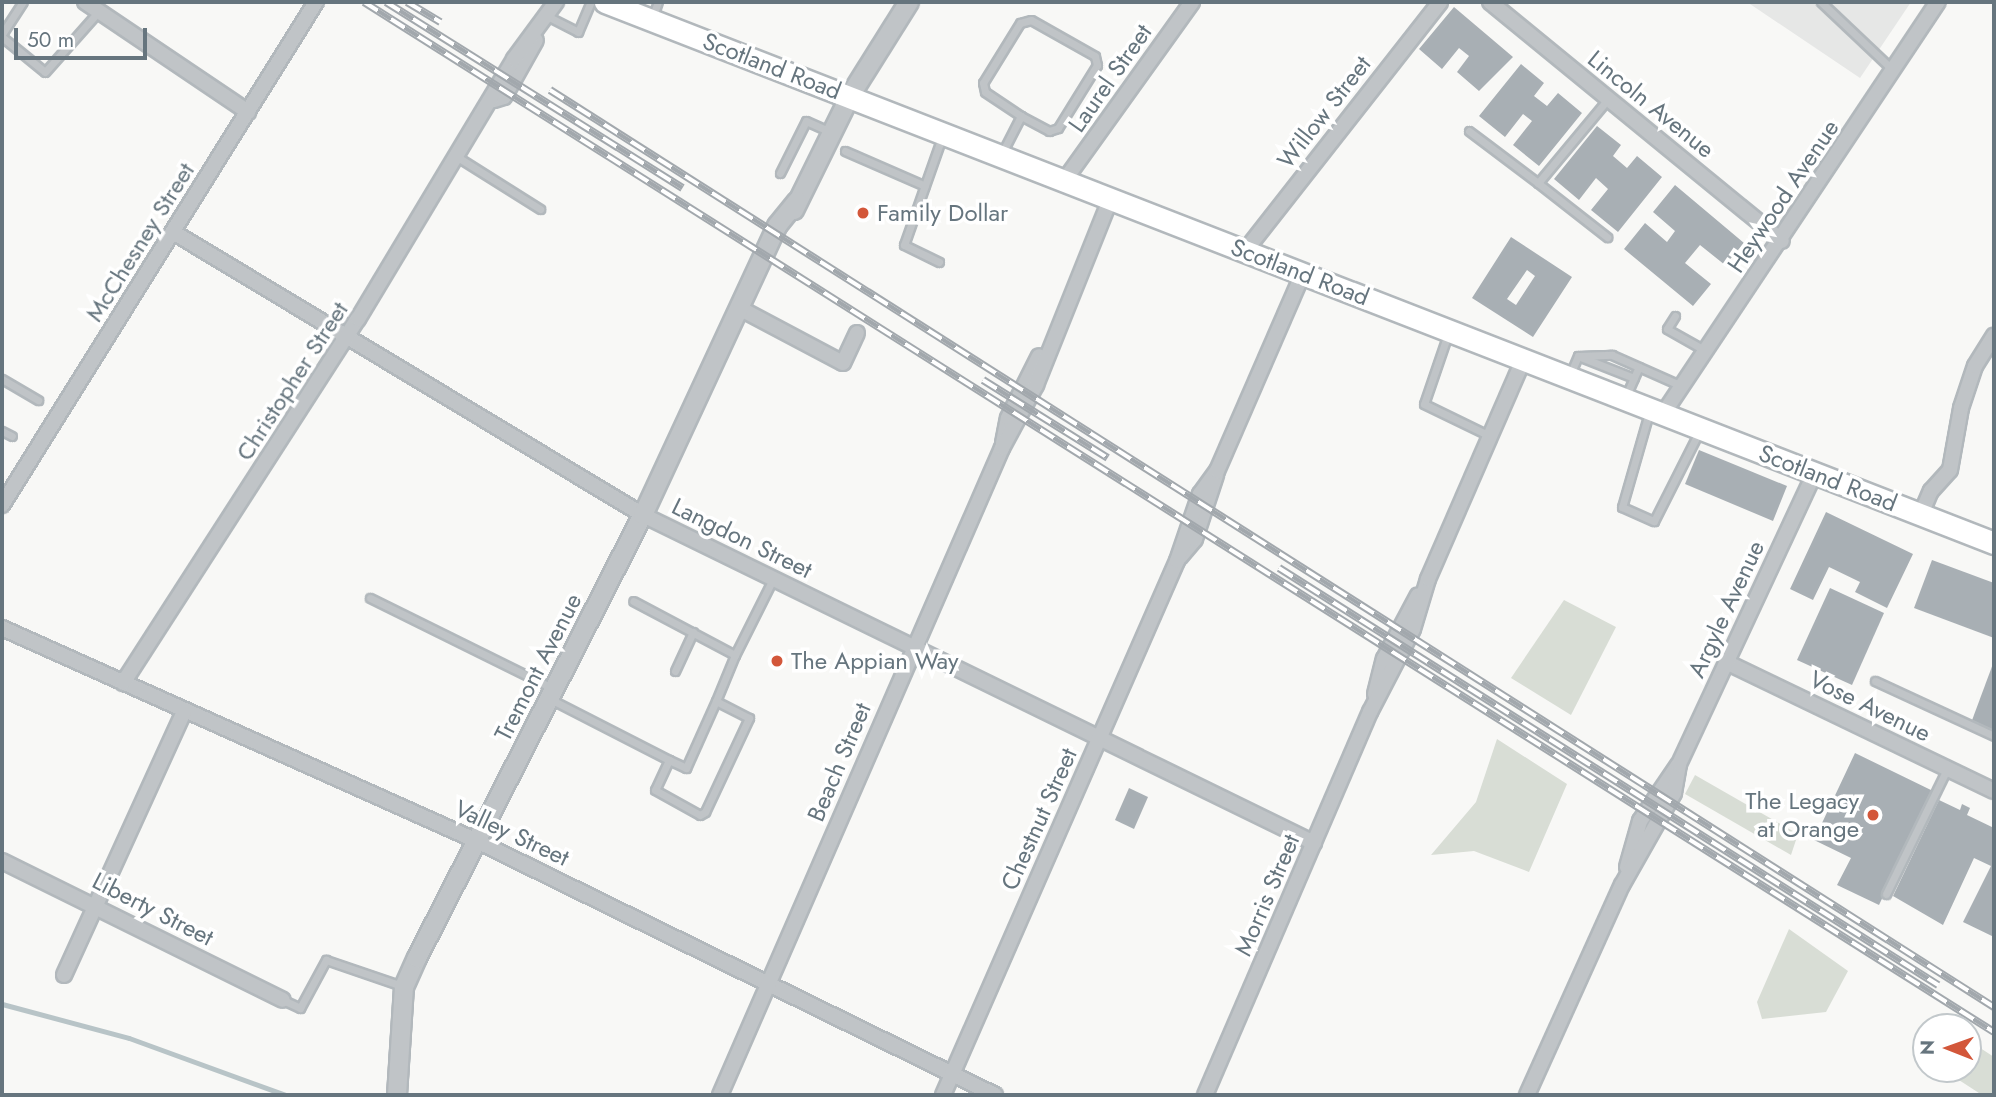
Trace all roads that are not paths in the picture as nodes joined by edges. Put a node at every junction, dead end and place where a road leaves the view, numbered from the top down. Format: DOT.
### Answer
graph roads {
  1 [pos="23,2"];
  2 [pos="85,2"];
  3 [pos="316,2"];
  4 [pos="556,2"];
  5 [pos="591,2"];
  6 [pos="605,2"];
  7 [pos="909,2"];
  8 [pos="1192,2"];
  9 [pos="1440,2"];
  10 [pos="1490,2"];
  11 [pos="1821,2"];
  12 [pos="1938,2"];
  13 [pos="99,11"];
  14 [pos="655,11"];
  15 [pos="547,16"];
  16 [pos="2,35"];
  17 [pos="1894,70"];
  18 [pos="850,96"];
  19 [pos="1609,99"];
  20 [pos="248,112"];
  21 [pos="1021,116"];
  22 [pos="1469,131"];
  23 [pos="832,133"];
  24 [pos="944,133"];
  25 [pos="845,151"];
  26 [pos="1000,156"];
  27 [pos="459,158"];
  28 [pos="780,173"];
  29 [pos="1065,181"];
  30 [pos="1538,183"];
  31 [pos="925,186"];
  32 [pos="1111,200"];
  33 [pos="540,209"];
  34 [pos="173,232"];
  35 [pos="1607,237"];
  36 [pos="1782,241"];
  37 [pos="1245,251"];
  38 [pos="939,262"];
  39 [pos="1303,273"];
  40 [pos="741,309"];
  41 [pos="1675,316"];
  42 [pos="1449,331"];
  43 [pos="857,333"];
  44 [pos="348,336"];
  45 [pos="1994,336"];
  46 [pos="1706,351"];
  47 [pos="1578,356"];
  48 [pos="1523,360"];
  49 [pos="1639,367"];
  50 [pos="1569,377"];
  51 [pos="1634,378"];
  52 [pos="2,379"];
  53 [pos="1682,386"];
  54 [pos="1625,399"];
  55 [pos="38,400"];
  56 [pos="1657,412"];
  57 [pos="1700,429"];
  58 [pos="2,431"];
  59 [pos="12,436"];
  60 [pos="1490,436"];
  61 [pos="1815,473"];
  62 [pos="2,474"];
  63 [pos="16,482"];
  64 [pos="2,505"];
  65 [pos="1921,514"];
  66 [pos="643,515"];
  67 [pos="1994,543"];
  68 [pos="773,579"];
  69 [pos="370,598"];
  70 [pos="633,601"];
  71 [pos="2,628"];
  72 [pos="693,632"];
  73 [pos="914,648"];
  74 [pos="735,654"];
  75 [pos="1726,662"];
  76 [pos="676,671"];
  77 [pos="1875,681"];
  78 [pos="123,683"];
  79 [pos="552,694"];
  80 [pos="716,701"];
  81 [pos="184,712"];
  82 [pos="1994,736"];
  83 [pos="1099,738"];
  84 [pos="669,760"];
  85 [pos="1947,768"];
  86 [pos="1994,791"];
  87 [pos="477,841"];
  88 [pos="1314,843"];
  89 [pos="2,861"];
  90 [pos="1886,894"];
  91 [pos="94,903"];
  92 [pos="64,975"];
  93 [pos="768,984"];
  94 [pos="404,987"];
  95 [pos="283,1000"];
  96 [pos="951,1075"];
  97 [pos="397,1095"];
  98 [pos="720,1095"];
  99 [pos="943,1095"];
  100 [pos="995,1095"];
  101 [pos="1205,1095"];
  102 [pos="1527,1095"];
  1 -- 16 [label="lane"];
  2 -- 13 [label="street"];
  3 -- 20 [label="street, McChesney Street"];
  4 -- 15 [label="street, Christopher Street"];
  5 -- 15 [label="lane"];
  6 -- 14 [label="main road, Scotland Road"];
  7 -- 18 [label="street, Tremont Avenue"];
  8 -- 29 [label="street, Laurel Street"];
  9 -- 37 [label="street, Willow Street"];
  10 -- 19 [label="street, Lincoln Avenue"];
  11 -- 17 [label="lane"];
  12 -- 17 [label="street, Heywood Avenue"];
  13 -- 16 [label="lane"];
  13 -- 20 [label="street"];
  14 -- 18 [label="main road, Scotland Road"];
  15 -- 27 [label="street, Christopher Street"];
  17 -- 36 [label="street, Heywood Avenue"];
  18 -- 23 [label="street, Tremont Avenue"];
  18 -- 24 [label="main road, Scotland Road"];
  19 -- 30 [label="lane"];
  19 -- 36 [label="street, Lincoln Avenue"];
  20 -- 34 [label="street, McChesney Street"];
  21 -- 21 [label="lane"];
  21 -- 26 [label="lane"];
  22 -- 30 [label="lane"];
  23 -- 28 [label="lane"];
  23 -- 40 [label="street, Tremont Avenue"];
  24 -- 26 [label="main road, Scotland Road"];
  24 -- 31 [label="lane"];
  25 -- 31 [label="lane"];
  26 -- 29 [label="main road, Scotland Road"];
  27 -- 33 [label="lane"];
  27 -- 44 [label="street, Christopher Street"];
  29 -- 32 [label="main road, Scotland Road"];
  30 -- 35 [label="lane"];
  31 -- 38 [label="lane"];
  32 -- 37 [label="main road, Scotland Road"];
  32 -- 73 [label="street, Beach Street"];
  34 -- 44 [label="street, Langdon Street"];
  34 -- 63 [label="street, McChesney Street"];
  36 -- 46 [label="street, Heywood Avenue"];
  37 -- 39 [label="main road, Scotland Road"];
  39 -- 42 [label="main road, Scotland Road"];
  39 -- 83 [label="street, Chestnut Street"];
  40 -- 43 [label="street"];
  40 -- 66 [label="street, Tremont Avenue"];
  41 -- 46 [label="lane"];
  42 -- 48 [label="main road, Scotland Road"];
  42 -- 60 [label="lane"];
  44 -- 66 [label="street, Langdon Street"];
  44 -- 78 [label="street, Christopher Street"];
  45 -- 65 [label="street"];
  46 -- 53 [label="street, Heywood Avenue"];
  47 -- 49 [label="lane"];
  47 -- 50 [label="lane"];
  47 -- 51 [label="lane"];
  48 -- 50 [label="main road, Scotland Road"];
  48 -- 60 [label="street, Morris Street"];
  49 -- 51 [label="lane"];
  49 -- 53 [label="lane"];
  50 -- 54 [label="main road, Scotland Road"];
  51 -- 54 [label="lane"];
  52 -- 55 [label="lane"];
  53 -- 56 [label="street, Heywood Avenue"];
  54 -- 56 [label="main road, Scotland Road"];
  56 -- 57 [label="main road, Scotland Road"];
  56 -- 57 [label="lane"];
  57 -- 61 [label="main road, Scotland Road"];
  58 -- 59 [label="lane"];
  60 -- 88 [label="street, Morris Street"];
  61 -- 65 [label="main road, Scotland Road"];
  61 -- 75 [label="street, Argyle Avenue"];
  62 -- 63 [label="street"];
  63 -- 64 [label="street, McChesney Street"];
  65 -- 67 [label="main road, Scotland Road"];
  66 -- 68 [label="street, Langdon Street"];
  66 -- 79 [label="street, Tremont Avenue"];
  68 -- 73 [label="street, Langdon Street"];
  68 -- 74 [label="lane"];
  69 -- 79 [label="lane"];
  70 -- 72 [label="lane"];
  71 -- 78 [label="street, Valley Street"];
  72 -- 74 [label="lane"];
  72 -- 76 [label="lane"];
  73 -- 83 [label="street, Langdon Street"];
  73 -- 93 [label="street, Beach Street"];
  74 -- 80 [label="lane"];
  75 -- 85 [label="street, Vose Avenue"];
  75 -- 102 [label="street, Argyle Avenue"];
  77 -- 82 [label="lane"];
  78 -- 81 [label="street, Valley Street"];
  79 -- 84 [label="lane"];
  79 -- 87 [label="street, Tremont Avenue"];
  80 -- 84 [label="lane"];
  80 -- 84 [label="lane"];
  81 -- 87 [label="street, Valley Street"];
  81 -- 91 [label="street"];
  83 -- 88 [label="street, Langdon Street"];
  83 -- 96 [label="street, Chestnut Street"];
  85 -- 86 [label="street, Vose Avenue"];
  85 -- 90 [label="lane"];
  87 -- 93 [label="street, Valley Street"];
  87 -- 94 [label="street, Tremont Avenue"];
  88 -- 101 [label="street, Morris Street"];
  89 -- 91 [label="street, Liberty Street"];
  91 -- 92 [label="street"];
  91 -- 95 [label="street, Liberty Street"];
  93 -- 96 [label="street, Valley Street"];
  93 -- 98 [label="street, Beach Street"];
  94 -- 95 [label="lane"];
  94 -- 97 [label="street, Tremont Avenue"];
  96 -- 99 [label="street, Chestnut Street"];
  96 -- 100 [label="street, Valley Street"];
}
